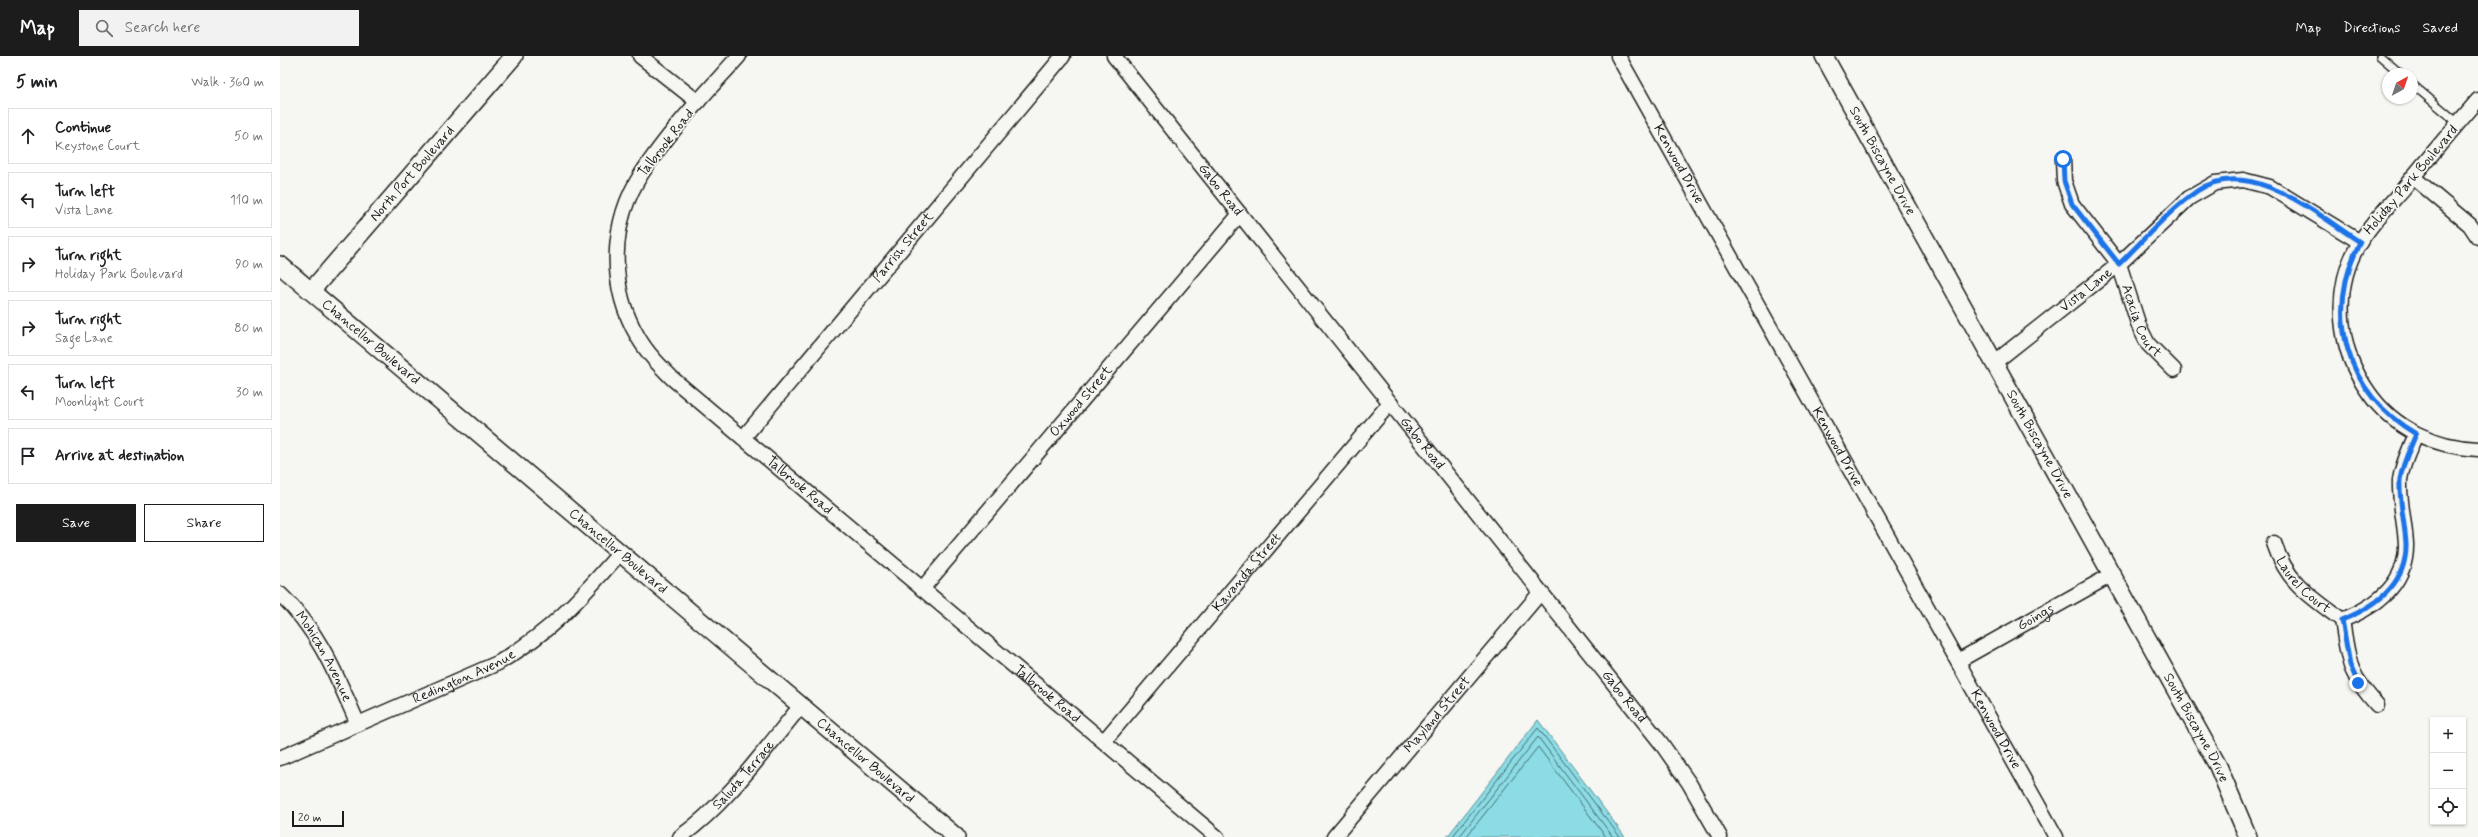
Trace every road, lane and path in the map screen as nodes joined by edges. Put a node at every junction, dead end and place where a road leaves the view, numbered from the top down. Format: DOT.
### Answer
graph roads {
  1 [pos="514,56"];
  2 [pos="640,56"];
  3 [pos="739,56"];
  4 [pos="1063,56"];
  5 [pos="1114,56"];
  6 [pos="1618,56"];
  7 [pos="1824,56"];
  8 [pos="2380,56"];
  9 [pos="2394,68"];
  10 [pos="2418,89"];
  11 [pos="2478,100"];
  12 [pos="698,102"];
  13 [pos="2458,123"];
  14 [pos="2063,159"];
  15 [pos="2413,177"];
  16 [pos="1240,214"];
  17 [pos="2478,237"];
  18 [pos="2360,242"];
  19 [pos="2119,264"];
  20 [pos="280,265"];
  21 [pos="310,291"];
  22 [pos="1995,362"];
  23 [pos="2174,370"];
  24 [pos="1390,403"];
  25 [pos="2416,434"];
  26 [pos="744,438"];
  27 [pos="2478,449"];
  28 [pos="2274,543"];
  29 [pos="619,554"];
  30 [pos="2113,574"];
  31 [pos="922,589"];
  32 [pos="1540,593"];
  33 [pos="280,594"];
  34 [pos="2342,620"];
  35 [pos="1958,661"];
  36 [pos="2377,705"];
  37 [pos="800,707"];
  38 [pos="358,724"];
  39 [pos="1104,741"];
  40 [pos="280,758"];
  41 [pos="680,837"];
  42 [pos="956,837"];
  43 [pos="1217,837"];
  44 [pos="1334,837"];
  45 [pos="1720,837"];
  46 [pos="2056,837"];
  47 [pos="2248,837"];
  1 -- 21 [label="street, North Port Boulevard"];
  2 -- 12 [label="street"];
  3 -- 12 [label="street, Talbrook Road"];
  4 -- 26 [label="street, Parrish Street"];
  5 -- 16 [label="street, Gabo Road"];
  6 -- 35 [label="street, Kenwood Drive"];
  7 -- 22 [label="street, South Biscayne Drive"];
  8 -- 9 [label="lane"];
  10 -- 13 [label="lane"];
  11 -- 13 [label="street, Holiday Park Boulevard"];
  12 -- 26 [label="street, Talbrook Road"];
  13 -- 15 [label="street, Holiday Park Boulevard"];
  14 -- 19 [label="street, Acacia Court"];
  15 -- 17 [label="street"];
  15 -- 18 [label="street, Holiday Park Boulevard"];
  16 -- 24 [label="street, Gabo Road"];
  16 -- 31 [label="street, Oxwood Street"];
  18 -- 19 [label="street, Vista Lane"];
  18 -- 25 [label="street, Holiday Park Boulevard"];
  19 -- 22 [label="street, Vista Lane"];
  19 -- 23 [label="street, Acacia Court"];
  20 -- 21 [label="street, Chancellor Boulevard"];
  21 -- 29 [label="street, Chancellor Boulevard"];
  22 -- 30 [label="street, South Biscayne Drive"];
  24 -- 32 [label="street, Gabo Road"];
  24 -- 39 [label="street, Kavanda Street"];
  25 -- 27 [label="street, Holiday Park Boulevard"];
  25 -- 34 [label="street"];
  26 -- 31 [label="street, Talbrook Road"];
  28 -- 34 [label="street, Laurel Court"];
  29 -- 37 [label="street, Chancellor Boulevard"];
  29 -- 38 [label="street, Redington Avenue"];
  30 -- 35 [label="street, Goings"];
  30 -- 47 [label="street, South Biscayne Drive"];
  31 -- 39 [label="street, Talbrook Road"];
  32 -- 44 [label="street, Mayland Street"];
  32 -- 45 [label="street, Gabo Road"];
  33 -- 38 [label="street, Mohican Avenue"];
  34 -- 36 [label="street"];
  35 -- 46 [label="street, Kenwood Drive"];
  37 -- 41 [label="street, Saluda Terrace"];
  37 -- 42 [label="street, Chancellor Boulevard"];
  38 -- 40 [label="street, Redington Avenue"];
  39 -- 43 [label="street, Talbrook Road"];
}
